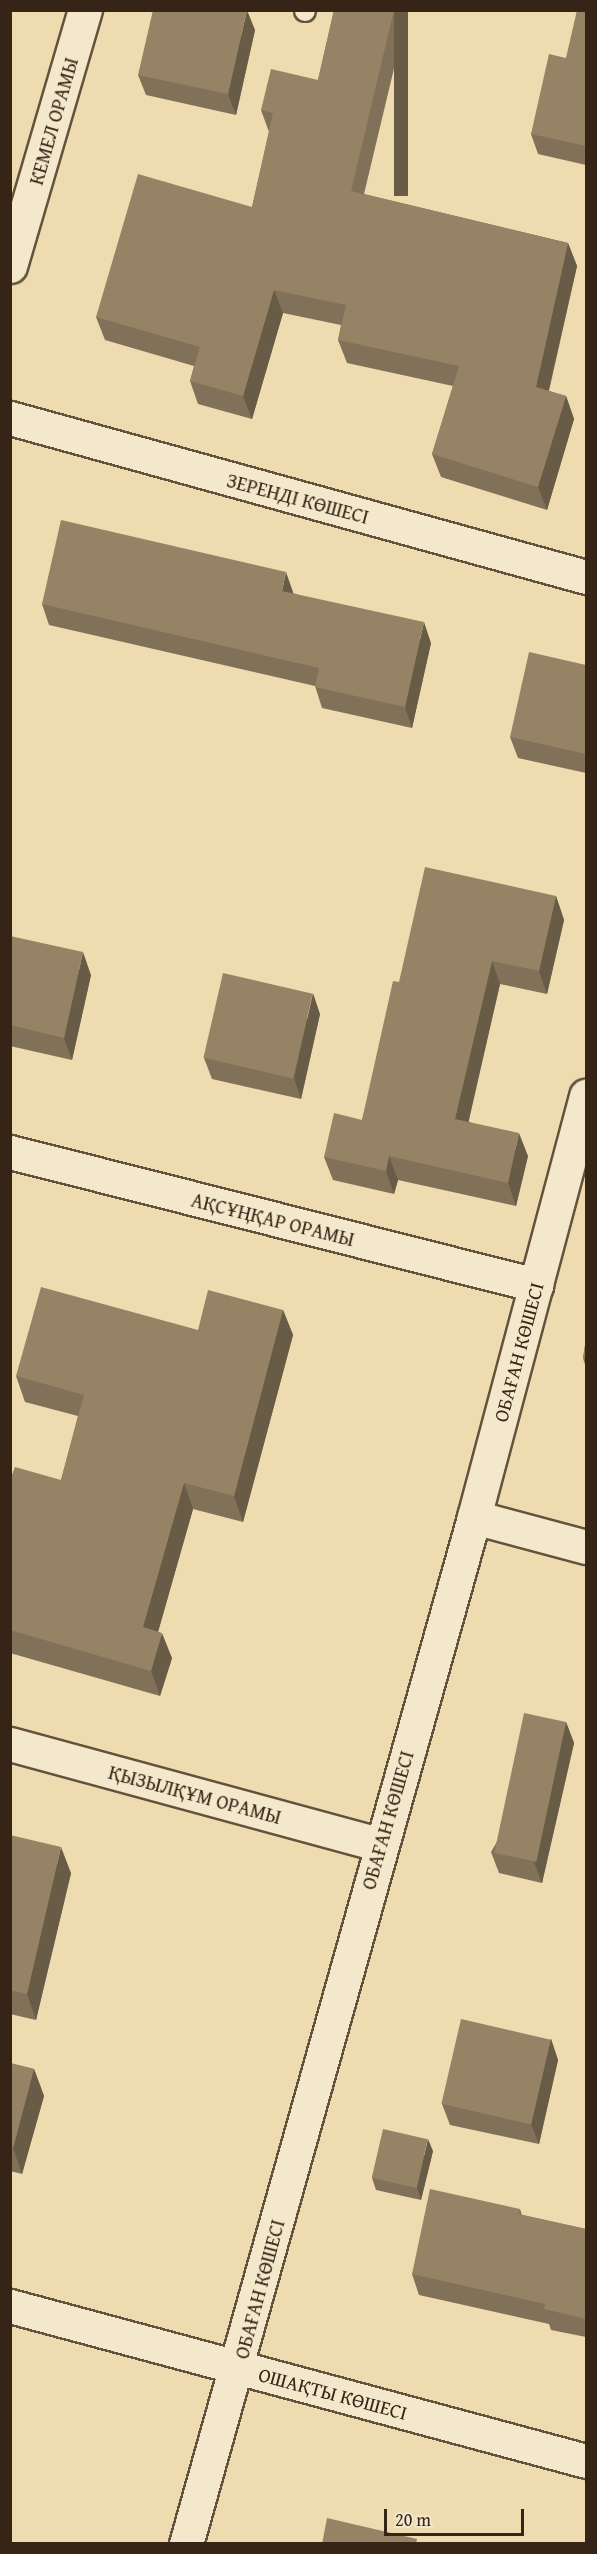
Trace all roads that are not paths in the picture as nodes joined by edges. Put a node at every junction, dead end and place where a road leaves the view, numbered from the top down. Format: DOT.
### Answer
graph roads {
  1 [pos="85,10"];
  2 [pos="10,266"];
  3 [pos="10,418"];
  4 [pos="586,577"];
  5 [pos="586,1096"];
  6 [pos="10,1152"];
  7 [pos="536,1285"];
  8 [pos="474,1517"];
  9 [pos="586,1547"];
  10 [pos="10,1744"];
  11 [pos="380,1844"];
  12 [pos="10,2306"];
  13 [pos="237,2368"];
  14 [pos="586,2461"];
  15 [pos="186,2544"];
  1 -- 2 [label="street, КЕМЕЛ ОРАМЫ"];
  3 -- 4 [label="street, ЗЕРЕНДІ КӨШЕСІ"];
  5 -- 7 [label="street, ОБАҒАН КӨШЕСІ"];
  6 -- 7 [label="street, АҚСҰҢҚАР ОРАМЫ"];
  7 -- 8 [label="street, ОБАҒАН КӨШЕСІ"];
  8 -- 9 [label="street"];
  8 -- 11 [label="street, ОБАҒАН КӨШЕСІ"];
  10 -- 11 [label="street, ҚЫЗЫЛҚҰМ ОРАМЫ"];
  11 -- 13 [label="street, ОБАҒАН КӨШЕСІ"];
  12 -- 13 [label="street, ОШАҚТЫ КӨШЕСІ"];
  13 -- 14 [label="street, ОШАҚТЫ КӨШЕСІ"];
  13 -- 15 [label="street, ОБАҒАН КӨШЕСІ"];
}
